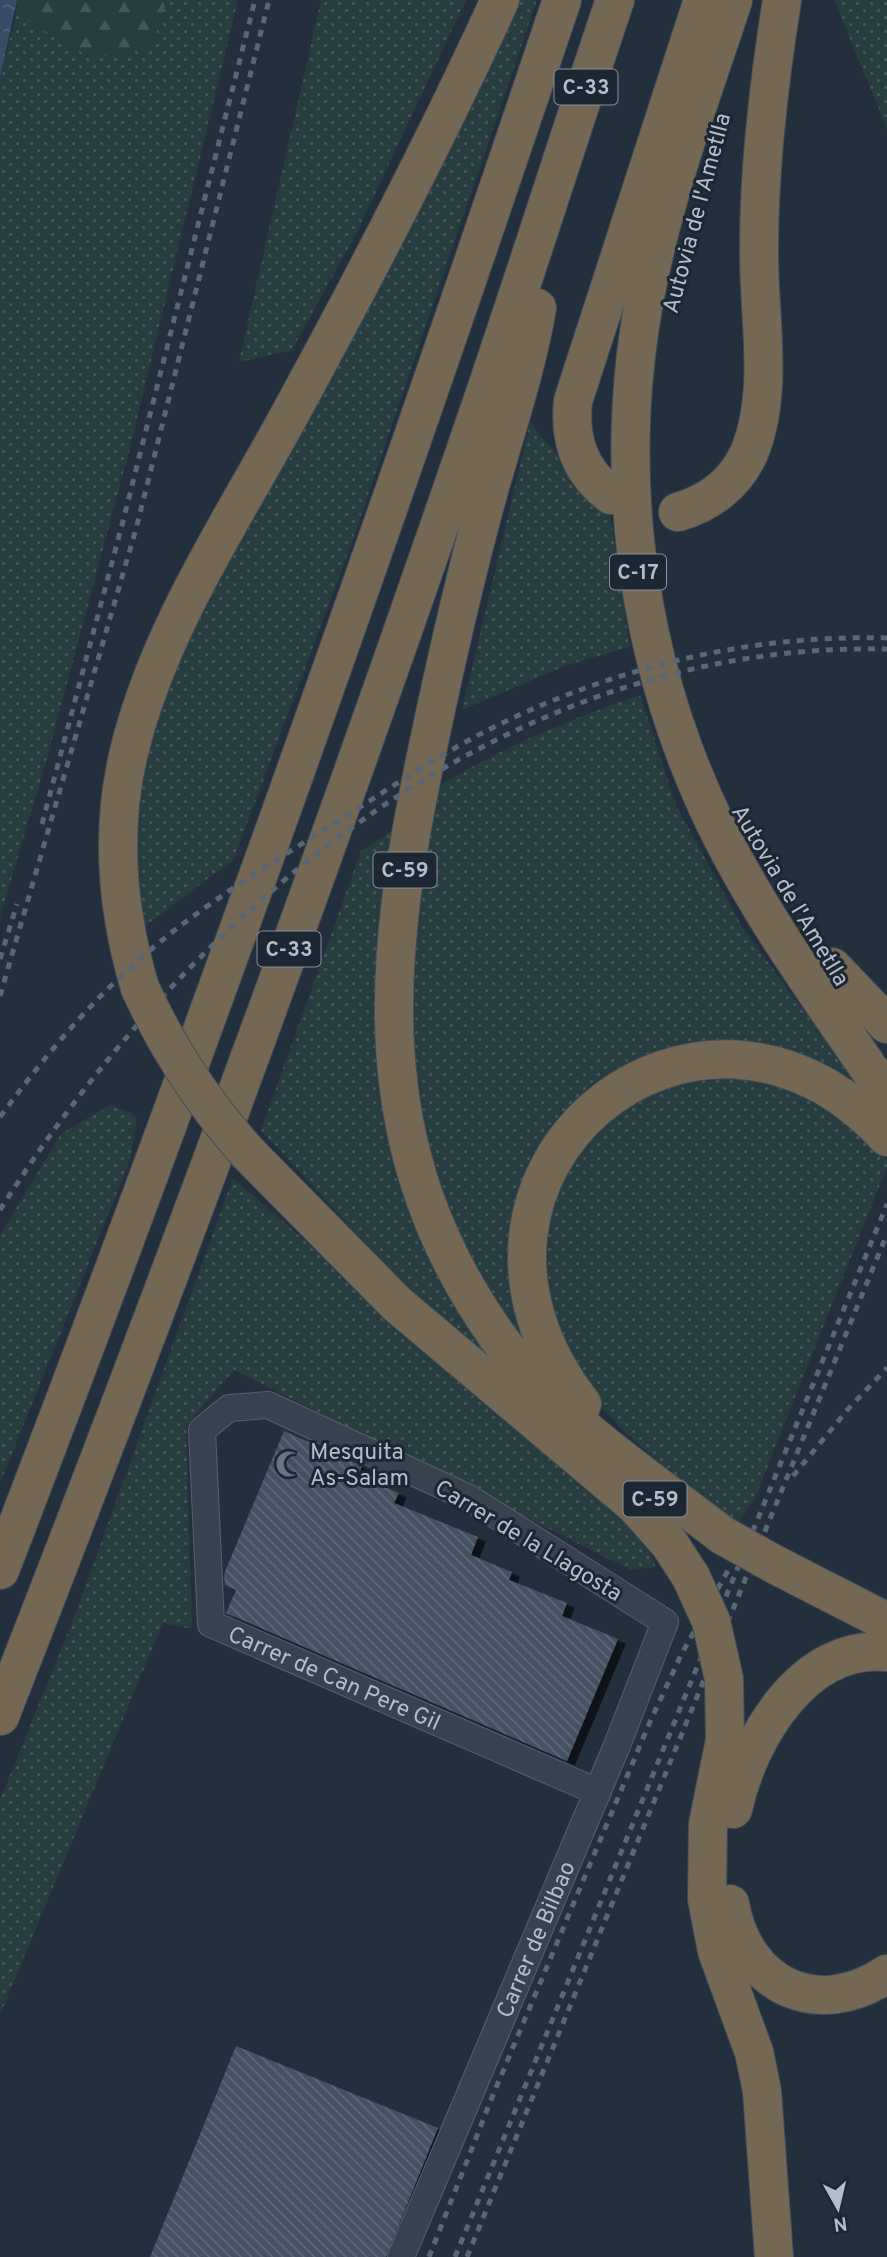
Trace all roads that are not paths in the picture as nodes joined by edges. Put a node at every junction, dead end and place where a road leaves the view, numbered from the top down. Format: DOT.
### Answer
graph roads {
  1 [pos="500,0"];
  2 [pos="562,0"];
  3 [pos="615,0"];
  4 [pos="703,0"];
  5 [pos="733,0"];
  6 [pos="760,0"];
  7 [pos="782,0"];
  8 [pos="556,175"];
  9 [pos="611,495"];
  10 [pos="678,512"];
  11 [pos="832,967"];
  12 [pos="887,1024"];
  13 [pos="887,1048"];
  14 [pos="885,1120"];
  15 [pos="202,1430"];
  16 [pos="587,1462"];
  17 [pos="660,1487"];
  18 [pos="722,1535"];
  19 [pos="0,1570"];
  20 [pos="665,1622"];
  21 [pos="887,1622"];
  22 [pos="887,1652"];
  23 [pos="0,1716"];
  24 [pos="598,1792"];
  25 [pos="887,1974"];
  26 [pos="401,2257"];
  27 [pos="774,2257"];
  1 -- 16 [label="highway, C-59, bridge"];
  2 -- 19 [label="highway, C-33"];
  3 -- 8 [label="highway, C-33"];
  4 -- 9 [label="highway"];
  5 -- 14 [label="highway, C-17"];
  6 -- 11 [label="highway, Autovia de l'Ametlla / C-17"];
  7 -- 10 [label="highway"];
  8 -- 17 [label="highway, C-59"];
  8 -- 23 [label="highway, C-33"];
  11 -- 12 [label="highway"];
  11 -- 13 [label="highway, Autovia de l'Ametlla / C-17"];
  14 -- 17 [label="highway, C-59"];
  15 -- 20 [label="street, Carrer de la Llagosta"];
  15 -- 24 [label="street, Carrer de Can Pere Gil"];
  16 -- 18 [label="highway, C-59"];
  16 -- 27 [label="highway, bridge"];
  17 -- 18 [label="highway, C-59"];
  18 -- 21 [label="highway, C-59, bridge"];
  20 -- 24 [label="street, Carrer de Bilbao"];
  22 -- 25 [label="highway"];
  24 -- 26 [label="street, Carrer de Bilbao"];
}
